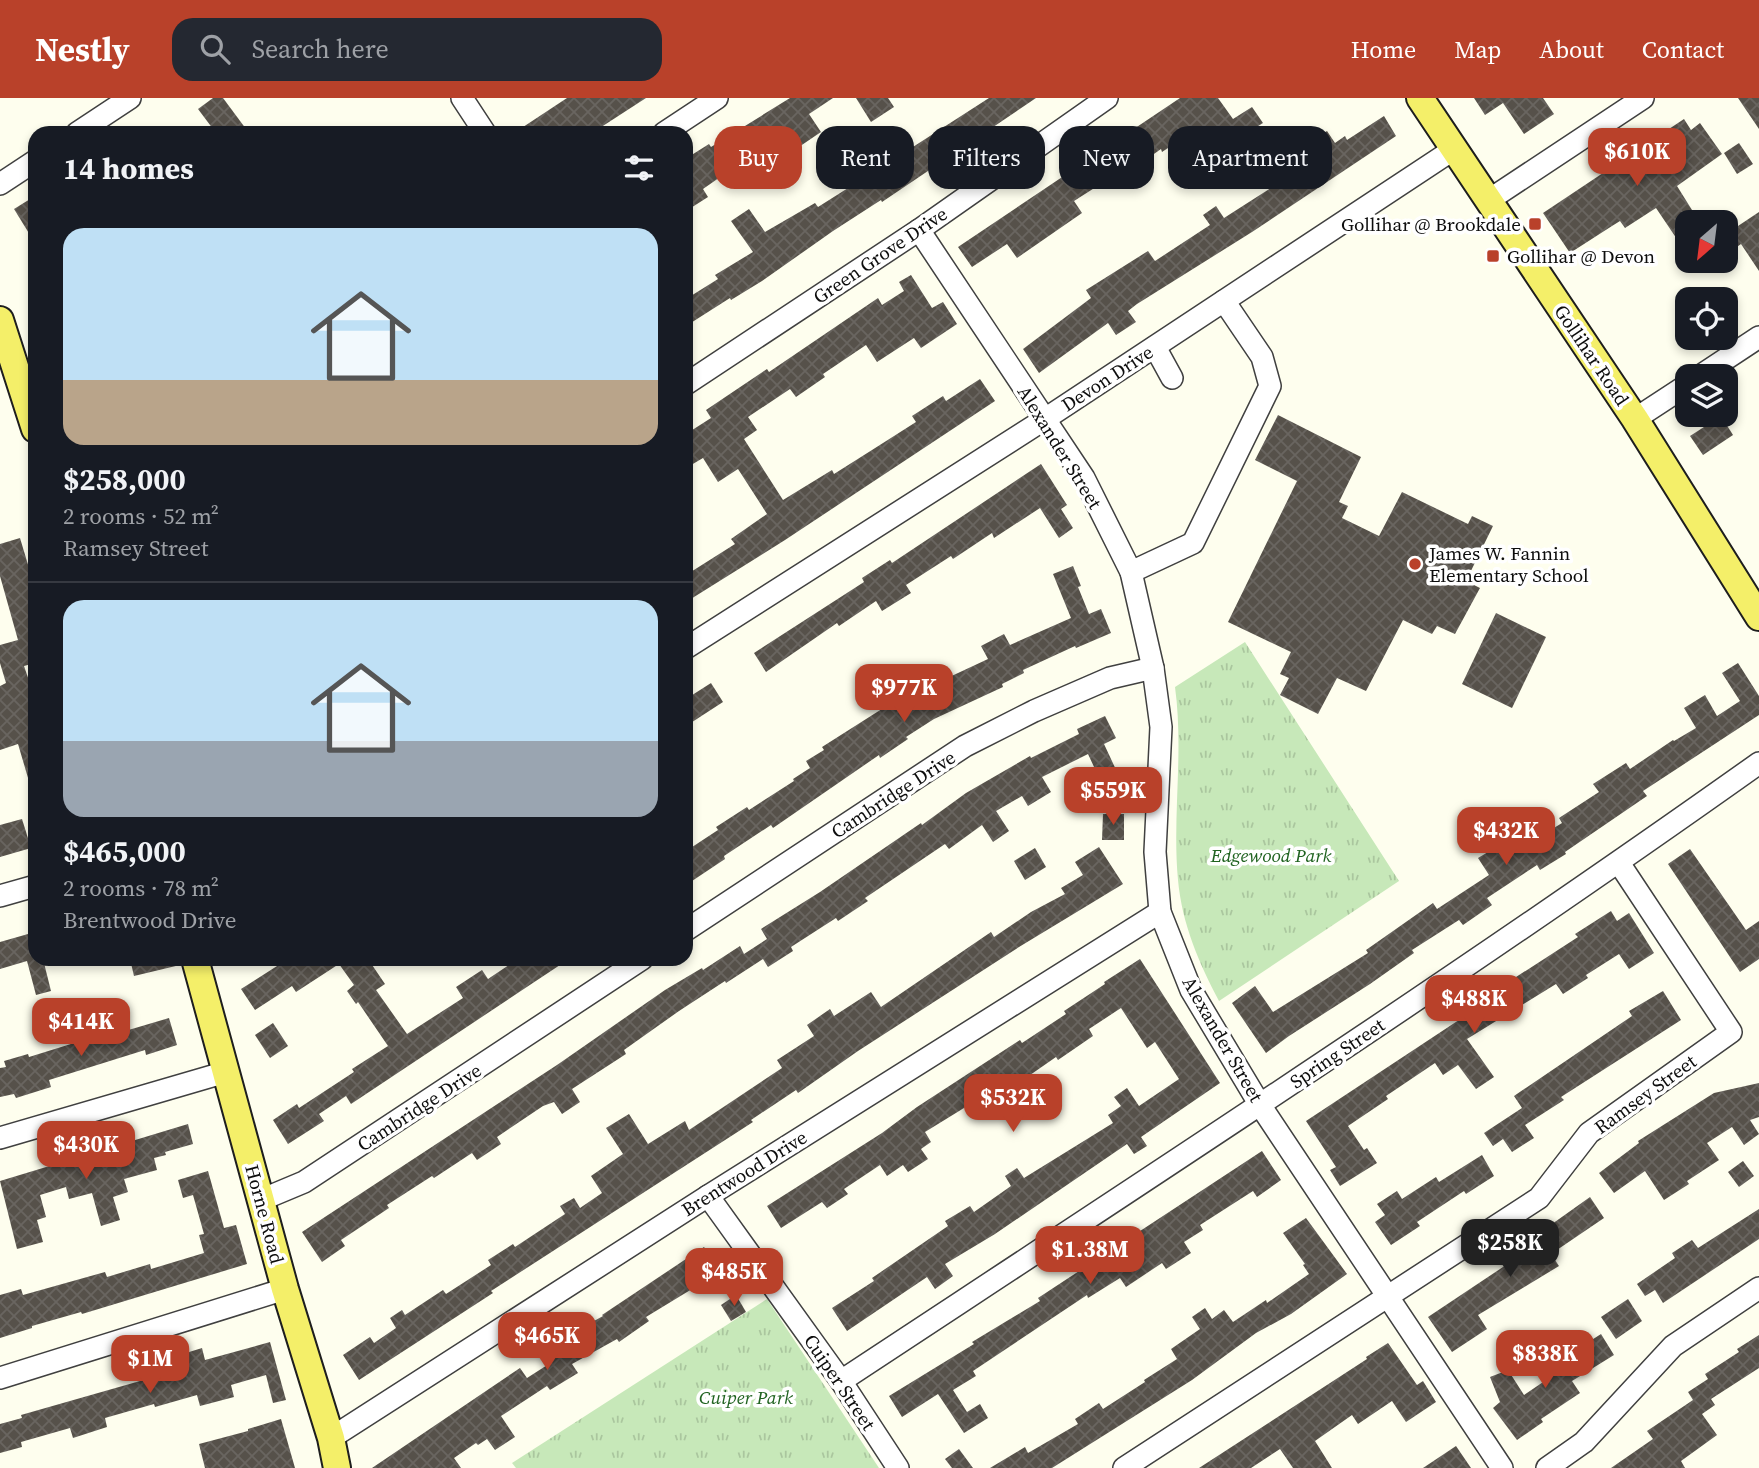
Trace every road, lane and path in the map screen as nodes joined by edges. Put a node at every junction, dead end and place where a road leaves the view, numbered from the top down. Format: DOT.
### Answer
graph roads {
  1 [pos="130,98"];
  2 [pos="462,98"];
  3 [pos="717,98"];
  4 [pos="1107,98"];
  5 [pos="1420,98"];
  6 [pos="1643,98"];
  7 [pos="88,126"];
  8 [pos="480,126"];
  9 [pos="675,126"];
  10 [pos="1454,149"];
  11 [pos="28,166"];
  12 [pos="0,184"];
  13 [pos="1489,200"];
  14 [pos="919,230"];
  15 [pos="1224,301"];
  16 [pos="0,320"];
  17 [pos="1759,337"];
  18 [pos="1155,347"];
  19 [pos="1718,364"];
  20 [pos="1172,378"];
  21 [pos="693,379"];
  22 [pos="1675,393"];
  23 [pos="28,407"];
  24 [pos="1045,419"];
  25 [pos="1635,419"];
  26 [pos="1130,572"];
  27 [pos="1759,617"];
  28 [pos="693,644"];
  29 [pos="1153,668"];
  30 [pos="1759,763"];
  31 [pos="1619,863"];
  32 [pos="28,888"];
  33 [pos="0,896"];
  34 [pos="1160,912"];
  35 [pos="693,925"];
  36 [pos="198,966"];
  37 [pos="631,966"];
  38 [pos="226,1072"];
  39 [pos="1260,1105"];
  40 [pos="0,1138"];
  41 [pos="708,1196"];
  42 [pos="261,1200"];
  43 [pos="1759,1288"];
  44 [pos="285,1289"];
  45 [pos="1388,1296"];
  46 [pos="0,1378"];
  47 [pos="841,1381"];
  48 [pos="331,1438"];
  49 [pos="337,1468"];
  50 [pos="898,1468"];
  51 [pos="1124,1468"];
  52 [pos="1502,1468"];
  53 [pos="1547,1468"];
  1 -- 7 [label="street"];
  2 -- 8 [label="street"];
  3 -- 9 [label="street"];
  4 -- 14 [label="street, Green Grove Drive"];
  5 -- 10 [label="main road, Gollihar Road"];
  6 -- 13 [label="street"];
  10 -- 13 [label="main road, Gollihar Road"];
  10 -- 15 [label="street, Devon Drive"];
  11 -- 12 [label="street"];
  13 -- 25 [label="main road, Gollihar Road"];
  14 -- 21 [label="street, Green Grove Drive"];
  14 -- 24 [label="street, Alexander Street"];
  15 -- 18 [label="street, Devon Drive"];
  15 -- 26 [label="street"];
  16 -- 23 [label="main road"];
  17 -- 19 [label="street"];
  18 -- 20 [label="street"];
  18 -- 24 [label="street, Devon Drive"];
  22 -- 25 [label="street"];
  24 -- 26 [label="street, Alexander Street"];
  24 -- 28 [label="street, Devon Drive"];
  25 -- 27 [label="main road, Gollihar Road"];
  26 -- 29 [label="street, Alexander Street"];
  29 -- 34 [label="street, Alexander Street"];
  29 -- 35 [label="street, Cambridge Drive"];
  30 -- 31 [label="street, Spring Street"];
  31 -- 39 [label="street, Spring Street"];
  31 -- 45 [label="street, Ramsey Street"];
  32 -- 33 [label="street"];
  34 -- 39 [label="street, Alexander Street"];
  34 -- 41 [label="street, Brentwood Drive"];
  36 -- 38 [label="main road, Horne Road"];
  37 -- 42 [label="street, Cambridge Drive"];
  38 -- 40 [label="street"];
  38 -- 42 [label="main road, Horne Road"];
  39 -- 45 [label="street, Alexander Street"];
  39 -- 47 [label="street, Spring Street"];
  41 -- 47 [label="street, Cuiper Street"];
  41 -- 48 [label="street, Brentwood Drive"];
  42 -- 44 [label="main road, Horne Road"];
  43 -- 53 [label="street"];
  44 -- 46 [label="street"];
  44 -- 48 [label="main road, Horne Road"];
  45 -- 51 [label="street, Ramsey Street"];
  45 -- 52 [label="street, Alexander Street"];
  47 -- 50 [label="street, Cuiper Street"];
  48 -- 49 [label="main road, Horne Road"];
}
